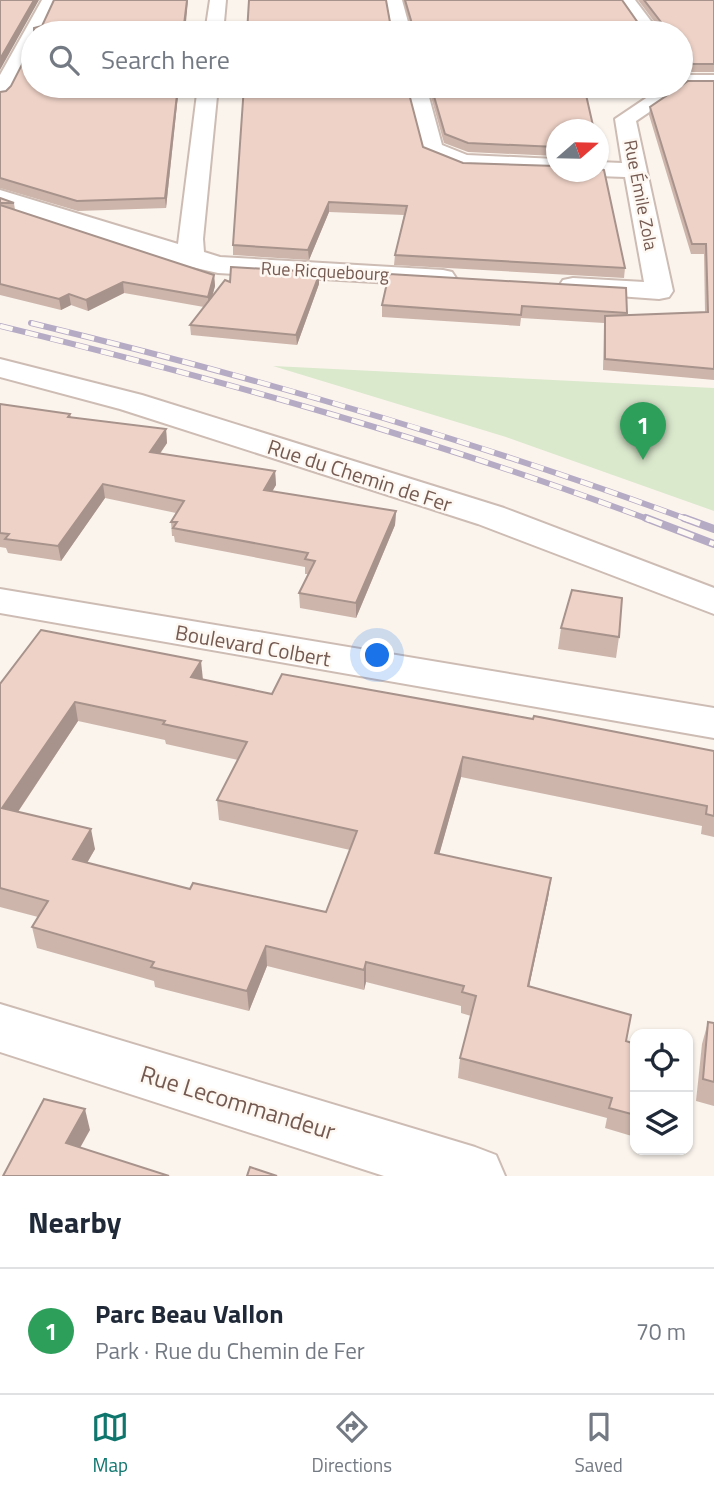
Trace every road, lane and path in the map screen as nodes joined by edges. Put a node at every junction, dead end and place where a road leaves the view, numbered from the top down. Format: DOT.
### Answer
graph roads {
  1 [pos="50,0"];
  2 [pos="218,0"];
  3 [pos="394,0"];
  4 [pos="627,0"];
  5 [pos="39,21"];
  6 [pos="215,21"];
  7 [pos="399,21"];
  8 [pos="642,21"];
  9 [pos="21,54"];
  10 [pos="693,81"];
  11 [pos="714,81"];
  12 [pos="0,93"];
  13 [pos="207,98"];
  14 [pos="419,98"];
  15 [pos="656,98"];
  16 [pos="546,166"];
  17 [pos="609,169"];
  18 [pos="636,170"];
  19 [pos="0,197"];
  20 [pos="192,259"];
  21 [pos="466,279"];
  22 [pos="549,284"];
  23 [pos="0,369"];
  24 [pos="0,601"];
  25 [pos="714,601"];
  26 [pos="714,723"];
  27 [pos="0,1028"];
  28 [pos="475,1176"];
  1 -- 5 [label="street"];
  2 -- 6 [label="street"];
  3 -- 7 [label="street"];
  4 -- 8 [label="street"];
  9 -- 12 [label="street"];
  10 -- 11 [label="street"];
  13 -- 20 [label="street"];
  14 -- 16 [label="street"];
  15 -- 18 [label="street, Rue Émile Zola"];
  17 -- 18 [label="street"];
  18 -- 22 [label="street, Rue Émile Zola"];
  19 -- 20 [label="street, Rue Ricquebourg"];
  20 -- 21 [label="street, Rue Ricquebourg"];
  23 -- 25 [label="street, Rue du Chemin de Fer"];
  24 -- 26 [label="street, Boulevard Colbert"];
  27 -- 28 [label="street, Rue Lecommandeur"];
}
